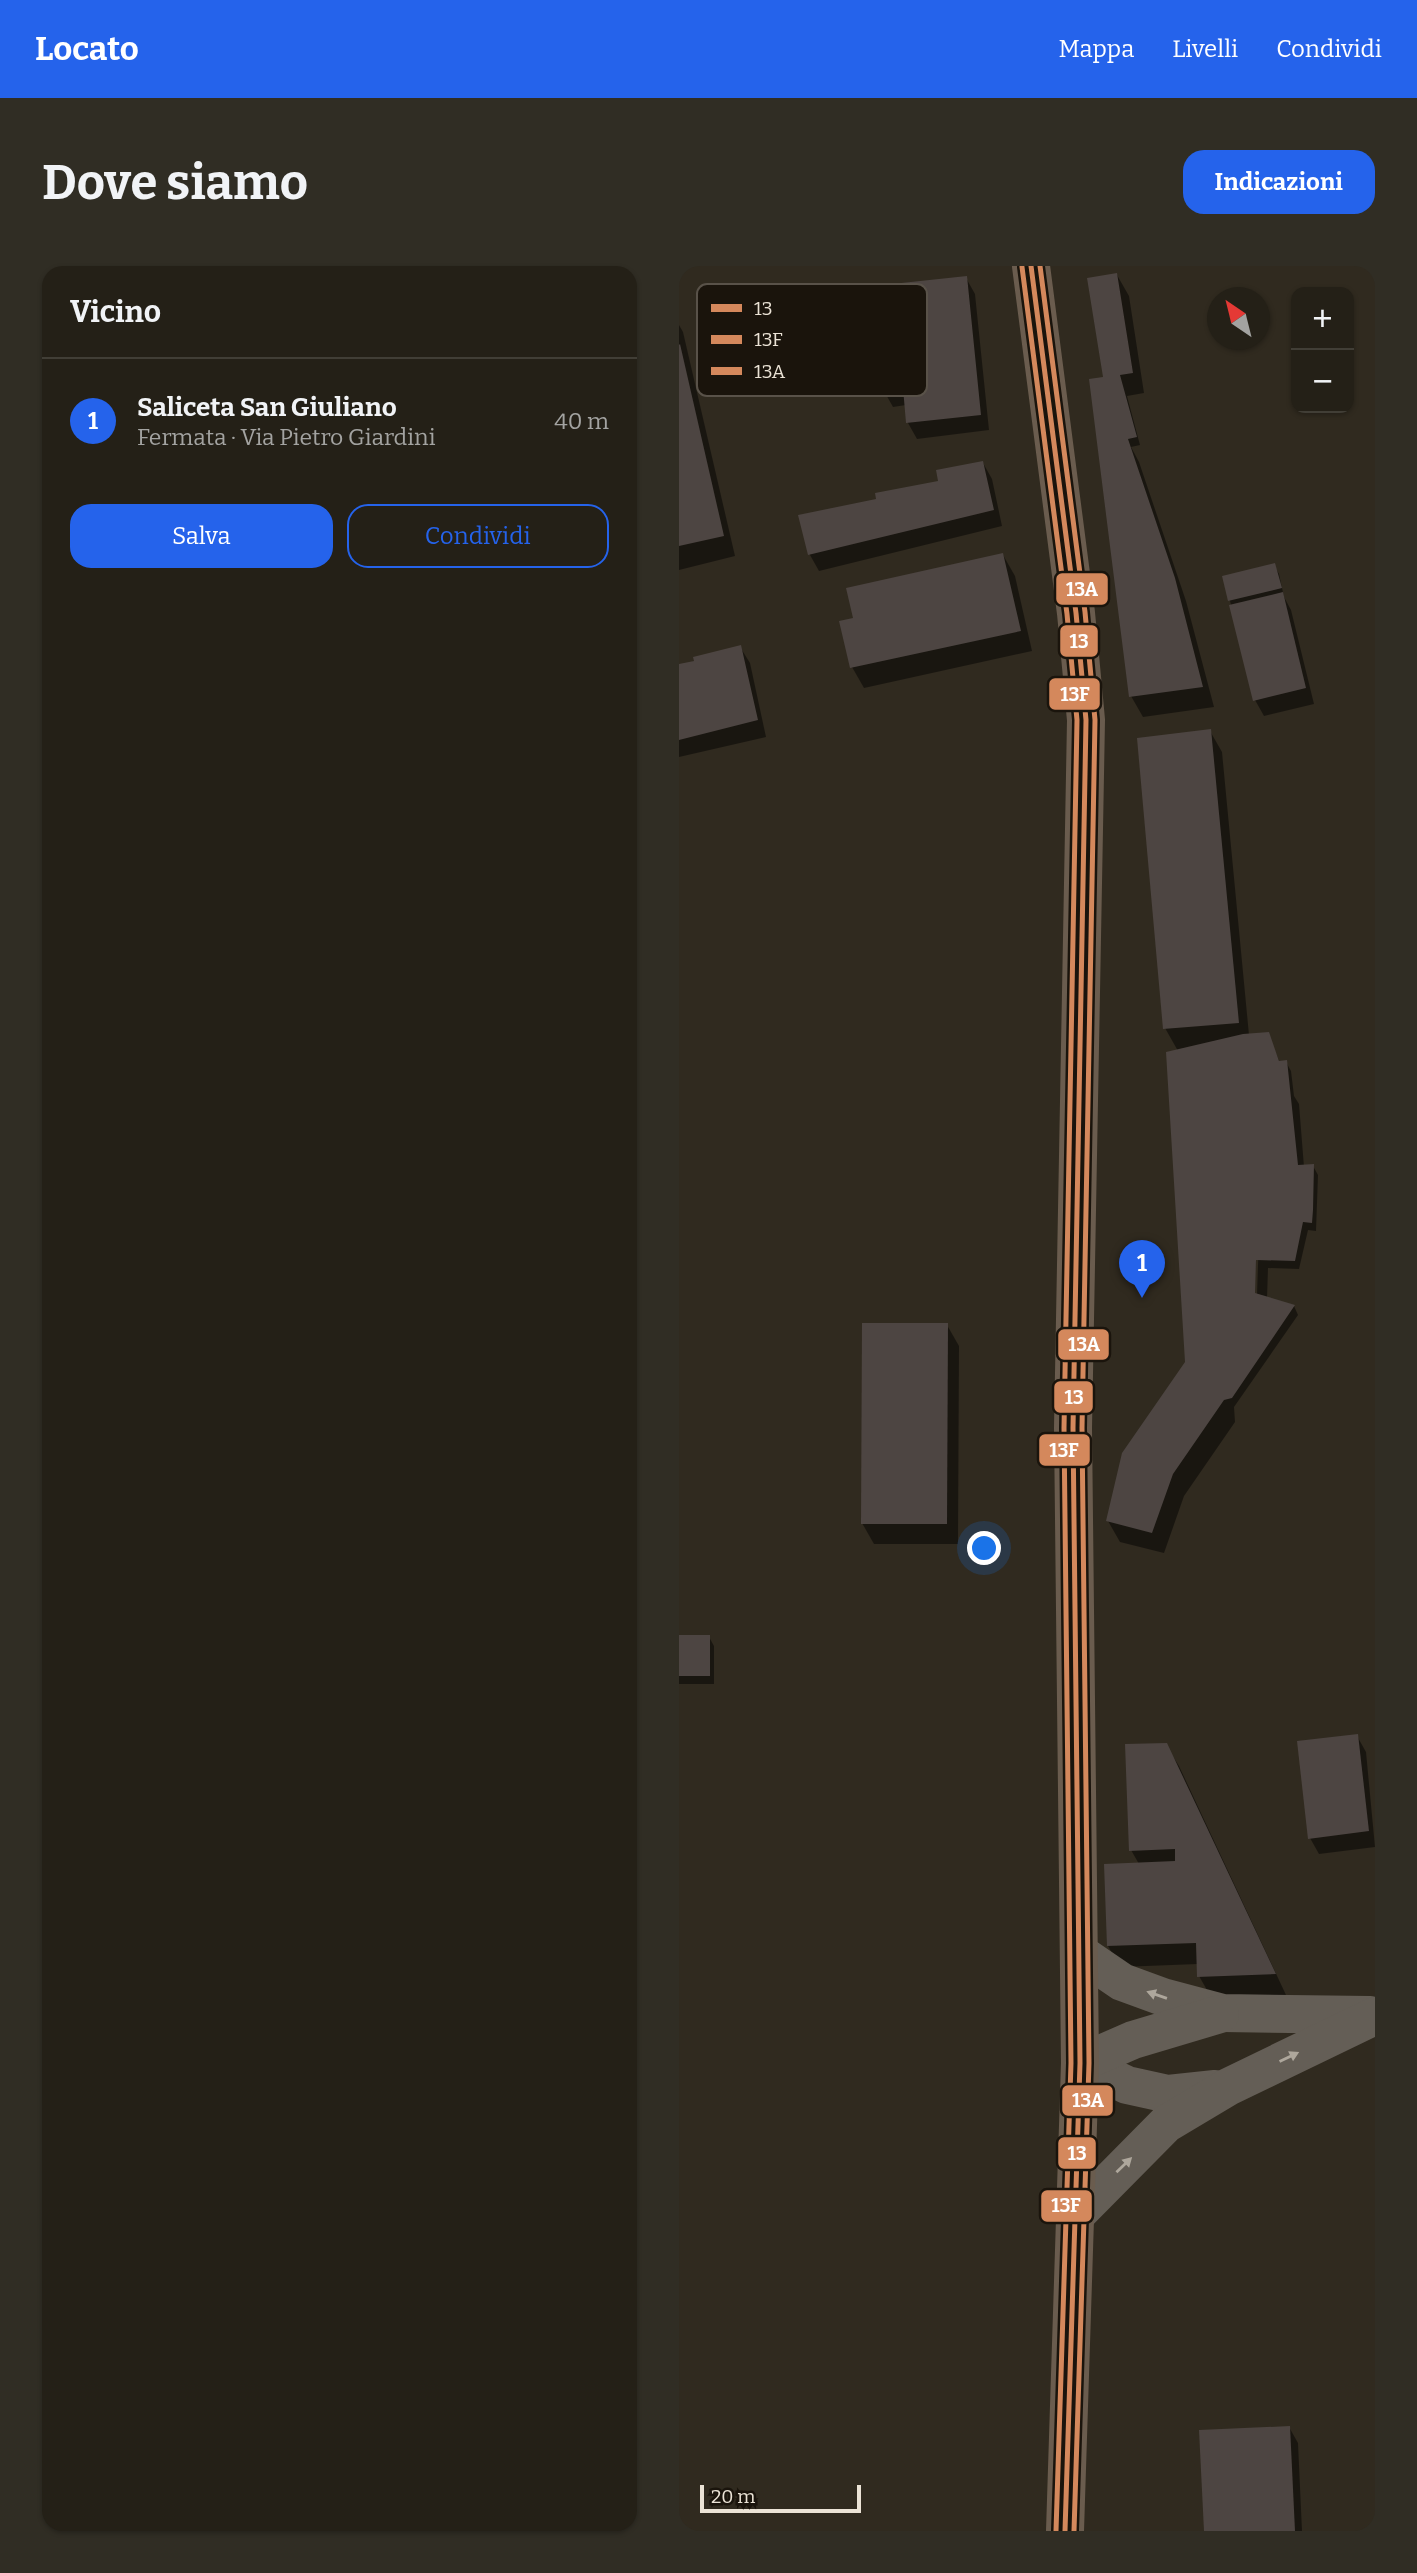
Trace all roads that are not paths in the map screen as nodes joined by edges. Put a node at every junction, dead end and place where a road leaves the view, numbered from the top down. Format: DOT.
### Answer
graph roads {
  1 [pos="1031,266"];
  2 [pos="1081,1954"];
  3 [pos="1223,2013"];
  4 [pos="1375,2015"];
  5 [pos="1080,2063"];
  6 [pos="1228,2087"];
  7 [pos="1077,2214"];
  8 [pos="1065,2531"];
  1 -- 2 [label="main road"];
  3 -- 2 [label="street, one-way"];
  2 -- 5 [label="main road"];
  3 -- 4 [label="street"];
  3 -- 5 [label="street"];
  6 -- 4 [label="street, one-way"];
  5 -- 6 [label="street"];
  5 -- 7 [label="main road"];
  7 -- 6 [label="street, one-way"];
  7 -- 8 [label="main road"];
}
